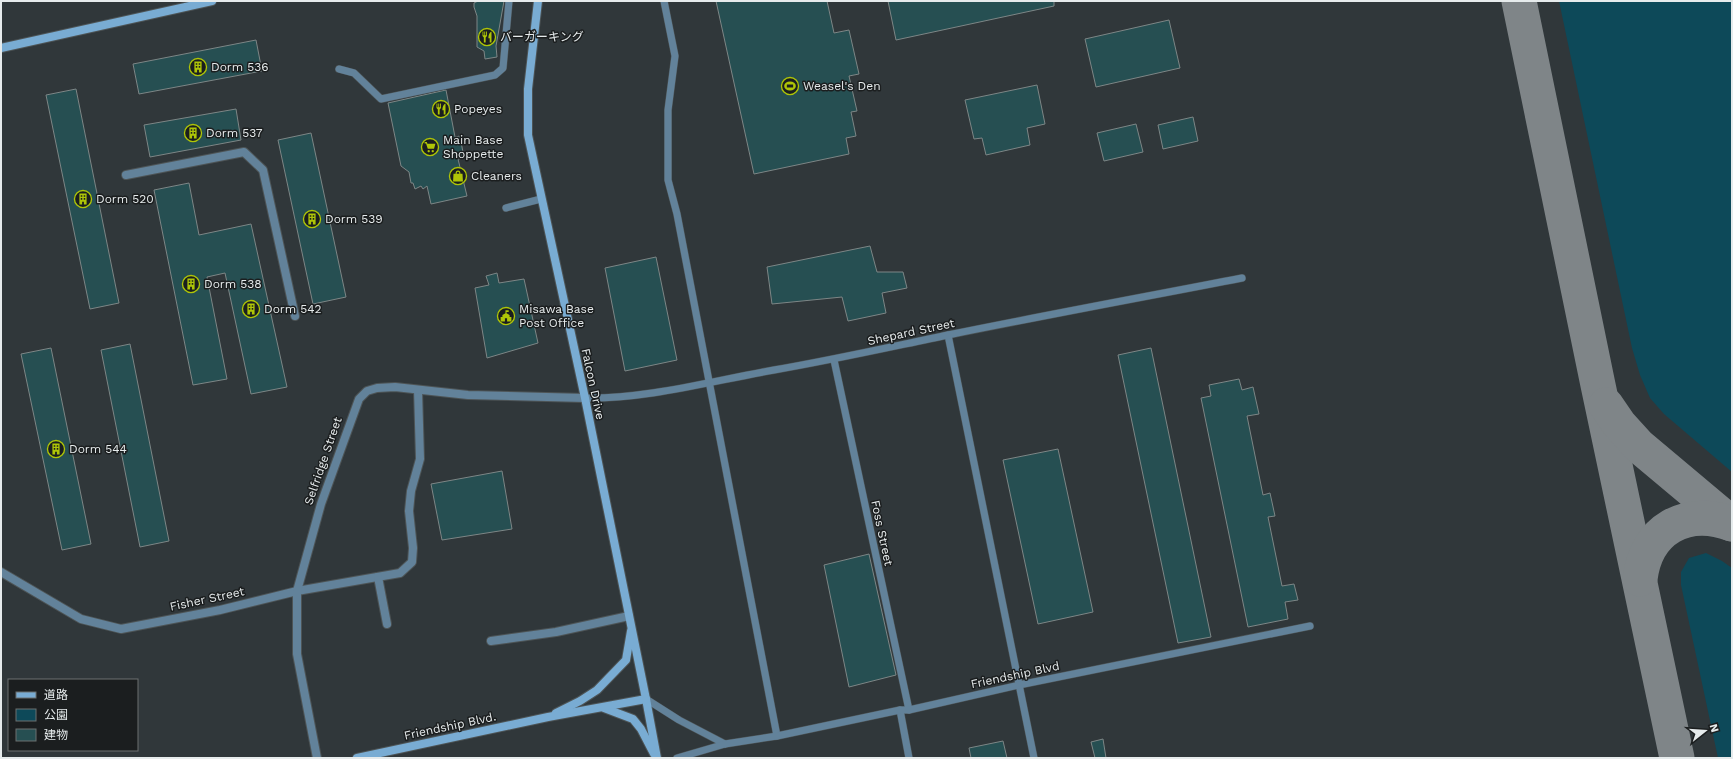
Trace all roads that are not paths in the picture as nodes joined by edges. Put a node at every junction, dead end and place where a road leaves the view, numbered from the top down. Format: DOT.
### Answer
graph roads {
  1 [pos="212,1"];
  2 [pos="509,1"];
  3 [pos="538,1"];
  4 [pos="664,1"];
  5 [pos="1,48"];
  6 [pos="339,69"];
  7 [pos="126,175"];
  8 [pos="541,199"];
  9 [pos="506,208"];
  10 [pos="1242,278"];
  11 [pos="295,316"];
  12 [pos="948,335"];
  13 [pos="834,360"];
  14 [pos="708,382"];
  15 [pos="418,390"];
  16 [pos="585,398"];
  17 [pos="1,572"];
  18 [pos="378,577"];
  19 [pos="297,592"];
  20 [pos="629,616"];
  21 [pos="387,624"];
  22 [pos="1310,626"];
  23 [pos="632,627"];
  24 [pos="492,641"];
  25 [pos="1019,684"];
  26 [pos="646,699"];
  27 [pos="604,708"];
  28 [pos="900,710"];
  29 [pos="909,710"];
  30 [pos="548,717"];
  31 [pos="777,736"];
  32 [pos="725,744"];
  33 [pos="317,758"];
  34 [pos="357,758"];
  35 [pos="656,758"];
  36 [pos="677,758"];
  37 [pos="909,758"];
  38 [pos="1034,758"];
  1 -- 5 [label="street"];
  2 -- 6 [label="lane"];
  3 -- 8 [label="street, Falcon Drive"];
  4 -- 14 [label="lane"];
  7 -- 11 [label="street"];
  8 -- 9 [label="lane"];
  8 -- 16 [label="street, Falcon Drive"];
  10 -- 12 [label="lane, Shepard Street"];
  12 -- 13 [label="lane, Shepard Street"];
  12 -- 25 [label="lane"];
  13 -- 14 [label="lane, Shepard Street"];
  13 -- 29 [label="lane, Foss Street"];
  14 -- 16 [label="lane, Shepard Street"];
  14 -- 31 [label="lane"];
  15 -- 16 [label="street, Selfridge Street"];
  15 -- 18 [label="street, Fisher Street"];
  15 -- 19 [label="street, Selfridge Street"];
  16 -- 20 [label="street, Falcon Drive"];
  17 -- 19 [label="street, Fisher Street"];
  18 -- 19 [label="street, Fisher Street"];
  18 -- 21 [label="street"];
  19 -- 33 [label="street, Selfridge Street"];
  20 -- 23 [label="street, Falcon Drive"];
  20 -- 24 [label="street"];
  22 -- 25 [label="lane, Friendship Blvd"];
  23 -- 26 [label="street, Falcon Drive"];
  23 -- 30 [label="street, Friendship Blvd."];
  25 -- 29 [label="lane, Friendship Blvd"];
  25 -- 38 [label="lane"];
  26 -- 27 [label="street, Friendship Blvd."];
  26 -- 32 [label="lane"];
  26 -- 35 [label="street, Falcon Drive"];
  27 -- 30 [label="street, Friendship Blvd."];
  27 -- 35 [label="street, Friendship Blvd."];
  28 -- 29 [label="lane, Friendship Blvd"];
  28 -- 31 [label="lane, Friendship Blvd"];
  28 -- 37 [label="lane"];
  30 -- 34 [label="street, Friendship Blvd."];
  31 -- 32 [label="lane, Friendship Blvd"];
  32 -- 36 [label="lane, Friendship Blvd"];
}
